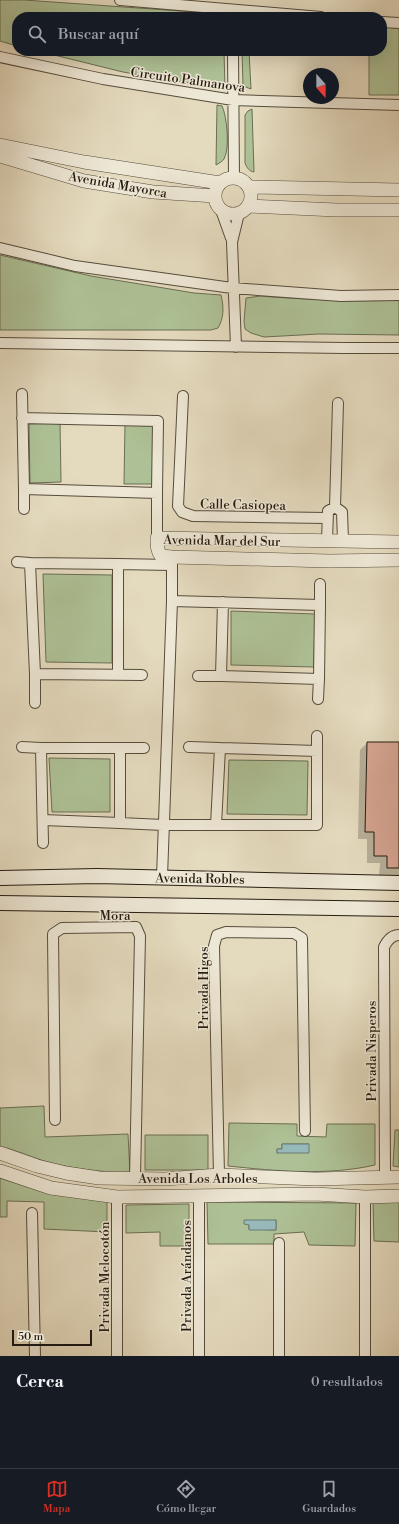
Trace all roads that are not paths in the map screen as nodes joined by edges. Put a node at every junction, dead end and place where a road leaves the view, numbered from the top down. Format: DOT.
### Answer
graph roads {
  1 [pos="120,0"];
  2 [pos="223,12"];
  3 [pos="387,23"];
  4 [pos="399,24"];
  5 [pos="233,56"];
  6 [pos="0,57"];
  7 [pos="233,100"];
  8 [pos="399,105"];
  9 [pos="0,145"];
  10 [pos="0,156"];
  11 [pos="234,178"];
  12 [pos="220,183"];
  13 [pos="250,188"];
  14 [pos="399,190"];
  15 [pos="215,196"];
  16 [pos="221,210"];
  17 [pos="244,210"];
  18 [pos="399,210"];
  19 [pos="232,242"];
  20 [pos="0,248"];
  21 [pos="232,288"];
  22 [pos="399,295"];
  23 [pos="0,343"];
  24 [pos="236,347"];
  25 [pos="399,348"];
  26 [pos="22,394"];
  27 [pos="183,396"];
  28 [pos="338,403"];
  29 [pos="22,418"];
  30 [pos="24,489"];
  31 [pos="157,493"];
  32 [pos="335,507"];
  33 [pos="24,509"];
  34 [pos="327,518"];
  35 [pos="157,538"];
  36 [pos="326,541"];
  37 [pos="347,541"];
  38 [pos="399,542"];
  39 [pos="399,560"];
  40 [pos="172,561"];
  41 [pos="350,561"];
  42 [pos="17,562"];
  43 [pos="30,563"];
  44 [pos="118,564"];
  45 [pos="320,584"];
  46 [pos="172,602"];
  47 [pos="224,602"];
  48 [pos="320,605"];
  49 [pos="35,674"];
  50 [pos="118,674"];
  51 [pos="142,675"];
  52 [pos="198,676"];
  53 [pos="221,676"];
  54 [pos="319,679"];
  55 [pos="318,699"];
  56 [pos="35,703"];
  57 [pos="317,736"];
  58 [pos="22,747"];
  59 [pos="189,747"];
  60 [pos="41,748"];
  61 [pos="120,748"];
  62 [pos="144,748"];
  63 [pos="220,748"];
  64 [pos="317,751"];
  65 [pos="43,820"];
  66 [pos="120,823"];
  67 [pos="164,825"];
  68 [pos="216,825"];
  69 [pos="43,843"];
  70 [pos="162,877"];
  71 [pos="0,878"];
  72 [pos="399,883"];
  73 [pos="0,903"];
  74 [pos="399,909"];
  75 [pos="399,935"];
  76 [pos="55,1120"];
  77 [pos="305,1131"];
  78 [pos="3,1154"];
  79 [pos="0,1171"];
  80 [pos="219,1175"];
  81 [pos="385,1176"];
  82 [pos="399,1177"];
  83 [pos="136,1178"];
  84 [pos="165,1179"];
  85 [pos="315,1179"];
  86 [pos="316,1194"];
  87 [pos="165,1196"];
  88 [pos="399,1196"];
  89 [pos="117,1197"];
  90 [pos="200,1197"];
  91 [pos="365,1197"];
  92 [pos="32,1212"];
  93 [pos="279,1243"];
  94 [pos="35,1356"];
  95 [pos="117,1356"];
  96 [pos="199,1356"];
  97 [pos="279,1356"];
  98 [pos="365,1356"];
  1 -- 2 [label="street"];
  3 -- 4 [label="street"];
  5 -- 7 [label="street"];
  6 -- 7 [label="street, Circuito Palmanova"];
  7 -- 8 [label="street, Circuito Palmanova"];
  7 -- 11 [label="street"];
  9 -- 12 [label="street"];
  10 -- 15 [label="street, Avenida Mayorca"];
  11 -- 12 [label="street"];
  11 -- 13 [label="street"];
  12 -- 15 [label="street"];
  13 -- 14 [label="street"];
  13 -- 17 [label="street"];
  15 -- 16 [label="street"];
  16 -- 17 [label="street"];
  16 -- 19 [label="street"];
  17 -- 18 [label="street"];
  17 -- 19 [label="street"];
  19 -- 21 [label="street"];
  20 -- 21 [label="street"];
  21 -- 22 [label="street"];
  21 -- 24 [label="street"];
  23 -- 24 [label="street"];
  24 -- 25 [label="street"];
  26 -- 29 [label="street"];
  27 -- 34 [label="street, Calle Casiopea"];
  28 -- 32 [label="street"];
  29 -- 30 [label="street"];
  29 -- 31 [label="street"];
  30 -- 31 [label="street"];
  30 -- 33 [label="street"];
  31 -- 35 [label="street"];
  32 -- 34 [label="street"];
  32 -- 37 [label="street"];
  34 -- 36 [label="street"];
  35 -- 36 [label="street, Avenida Mar del Sur"];
  35 -- 40 [label="street, Avenida Mar del Sur"];
  36 -- 37 [label="street, Avenida Mar del Sur"];
  37 -- 38 [label="street, Avenida Mar del Sur"];
  37 -- 41 [label="street"];
  39 -- 41 [label="street, Avenida Mar del Sur"];
  40 -- 41 [label="street, Avenida Mar del Sur"];
  40 -- 44 [label="street"];
  40 -- 46 [label="street"];
  42 -- 43 [label="street"];
  43 -- 44 [label="street"];
  43 -- 49 [label="street"];
  44 -- 50 [label="street"];
  45 -- 48 [label="street"];
  46 -- 47 [label="street"];
  46 -- 67 [label="street"];
  47 -- 48 [label="street"];
  47 -- 53 [label="street"];
  48 -- 54 [label="street"];
  49 -- 50 [label="street"];
  49 -- 56 [label="street"];
  50 -- 51 [label="street"];
  52 -- 53 [label="street"];
  53 -- 54 [label="street"];
  54 -- 55 [label="street"];
  57 -- 64 [label="street"];
  58 -- 60 [label="street"];
  59 -- 63 [label="street"];
  60 -- 61 [label="street"];
  60 -- 65 [label="street"];
  61 -- 62 [label="street"];
  61 -- 66 [label="street"];
  63 -- 64 [label="street"];
  63 -- 68 [label="street"];
  64 -- 68 [label="street"];
  65 -- 66 [label="street"];
  65 -- 69 [label="street"];
  66 -- 67 [label="street"];
  67 -- 68 [label="street"];
  67 -- 70 [label="street"];
  70 -- 71 [label="main road, Avenida Robles"];
  70 -- 72 [label="main road, Avenida Robles"];
  73 -- 74 [label="main road"];
  75 -- 81 [label="street, Privada Nisperos"];
  76 -- 83 [label="street, Mora"];
  77 -- 80 [label="street, Privada Higos"];
  78 -- 79 [label="street"];
  78 -- 83 [label="street, Avenida Los Arboles"];
  79 -- 89 [label="street, Avenida Los Arboles"];
  80 -- 84 [label="street, Avenida Los Arboles"];
  80 -- 85 [label="street, Avenida Los Arboles"];
  81 -- 82 [label="street, Avenida Los Arboles"];
  81 -- 85 [label="street, Avenida Los Arboles"];
  83 -- 84 [label="street, Avenida Los Arboles"];
  84 -- 87 [label="street"];
  85 -- 86 [label="street"];
  86 -- 90 [label="street, Avenida Los Arboles"];
  86 -- 91 [label="street, Avenida Los Arboles"];
  87 -- 89 [label="street, Avenida Los Arboles"];
  87 -- 90 [label="street, Avenida Los Arboles"];
  88 -- 91 [label="street, Avenida Los Arboles"];
  89 -- 95 [label="street, Privada Melocotón"];
  90 -- 96 [label="street, Privada Arándanos"];
  91 -- 98 [label="street"];
  92 -- 94 [label="street"];
  93 -- 97 [label="street"];
}
